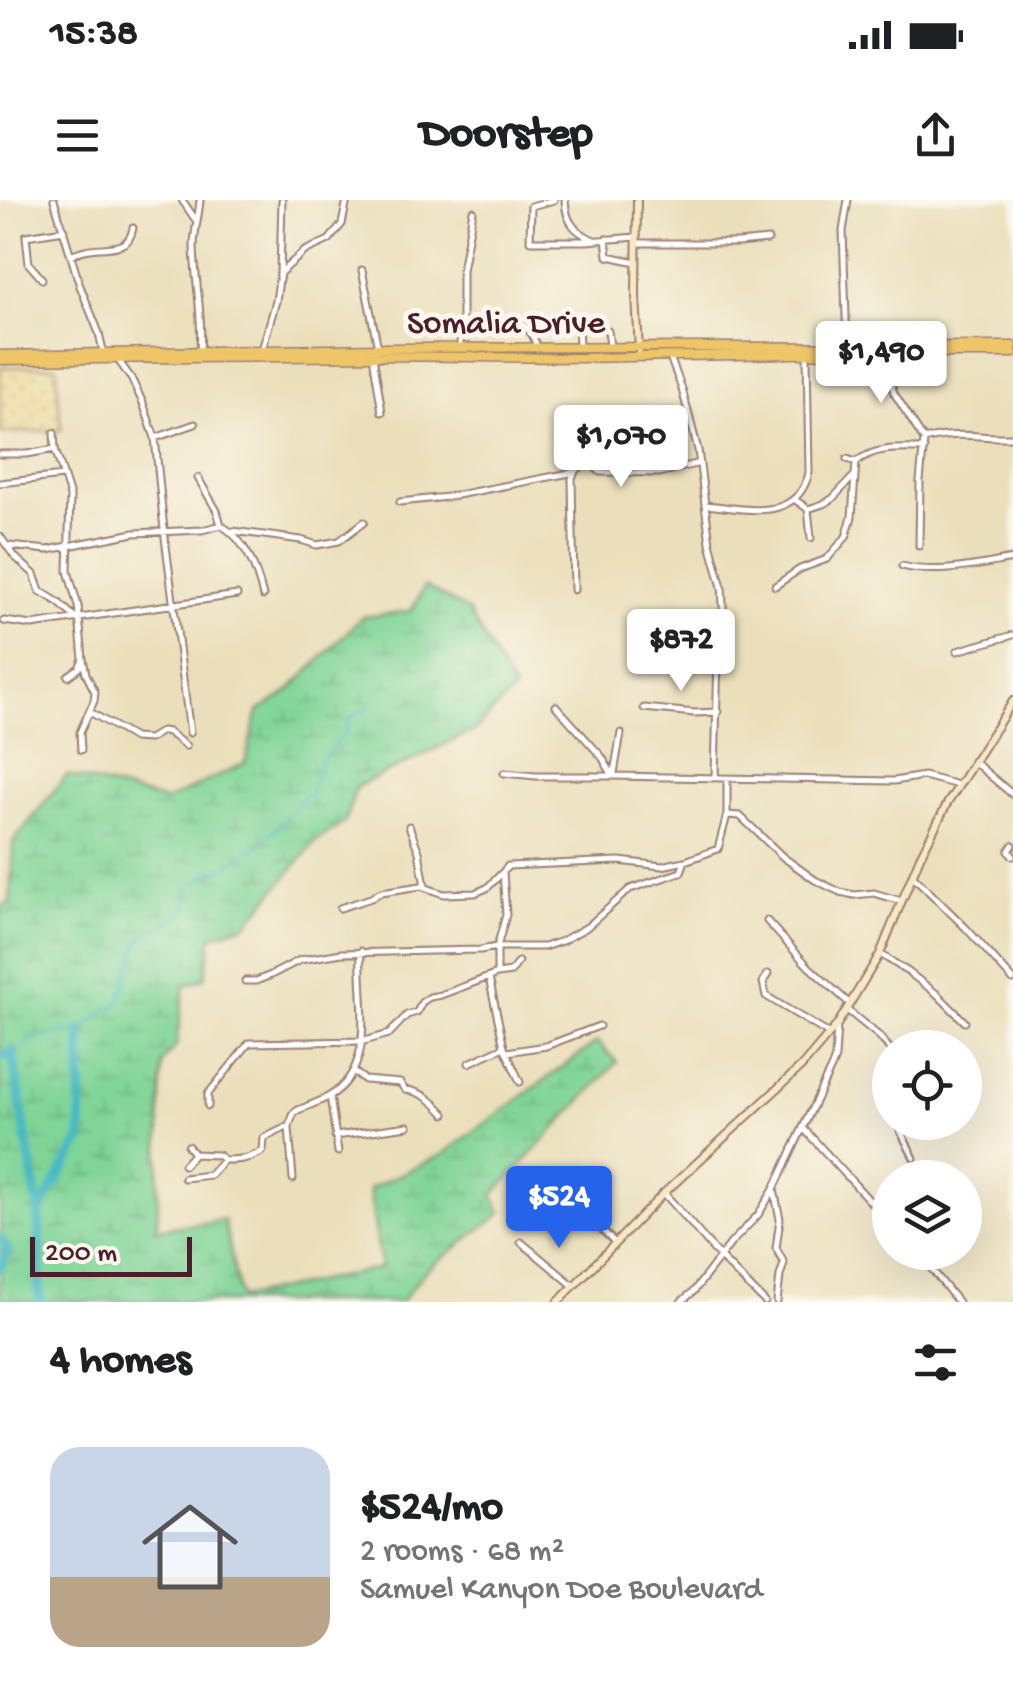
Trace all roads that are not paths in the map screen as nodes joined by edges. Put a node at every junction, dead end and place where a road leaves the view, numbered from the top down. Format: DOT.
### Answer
graph roads {
  1 [pos="54,200"];
  2 [pos="182,200"];
  3 [pos="200,200"];
  4 [pos="282,200"];
  5 [pos="347,200"];
  6 [pos="554,200"];
  7 [pos="565,200"];
  8 [pos="638,200"];
  9 [pos="848,200"];
  10 [pos="473,211"];
  11 [pos="195,218"];
  12 [pos="133,228"];
  13 [pos="64,230"];
  14 [pos="606,240"];
  15 [pos="637,240"];
  16 [pos="768,240"];
  17 [pos="597,241"];
  18 [pos="71,256"];
  19 [pos="636,262"];
  20 [pos="362,270"];
  21 [pos="280,273"];
  22 [pos="42,279"];
  23 [pos="492,320"];
  24 [pos="459,348"];
  25 [pos="537,349"];
  26 [pos="580,349"];
  27 [pos="200,350"];
  28 [pos="262,350"];
  29 [pos="847,350"];
  30 [pos="1013,350"];
  31 [pos="103,351"];
  32 [pos="375,352"];
  33 [pos="639,352"];
  34 [pos="610,353"];
  35 [pos="881,353"];
  36 [pos="806,354"];
  37 [pos="0,357"];
  38 [pos="116,358"];
  39 [pos="670,358"];
  40 [pos="382,412"];
  41 [pos="195,424"];
  42 [pos="54,432"];
  43 [pos="1013,437"];
  44 [pos="155,438"];
  45 [pos="924,440"];
  46 [pos="54,449"];
  47 [pos="924,449"];
  48 [pos="0,454"];
  49 [pos="848,459"];
  50 [pos="856,462"];
  51 [pos="700,463"];
  52 [pos="575,472"];
  53 [pos="63,476"];
  54 [pos="854,476"];
  55 [pos="198,478"];
  56 [pos="0,483"];
  57 [pos="794,499"];
  58 [pos="400,502"];
  59 [pos="704,505"];
  60 [pos="808,509"];
  61 [pos="364,522"];
  62 [pos="221,525"];
  63 [pos="164,530"];
  64 [pos="233,531"];
  65 [pos="0,536"];
  66 [pos="811,538"];
  67 [pos="9,546"];
  68 [pos="920,546"];
  69 [pos="69,548"];
  70 [pos="1013,559"];
  71 [pos="902,566"];
  72 [pos="775,586"];
  73 [pos="574,590"];
  74 [pos="237,595"];
  75 [pos="263,596"];
  76 [pos="173,603"];
  77 [pos="78,620"];
  78 [pos="4,621"];
  79 [pos="1013,635"];
  80 [pos="956,651"];
  81 [pos="83,658"];
  82 [pos="68,676"];
  83 [pos="1013,701"];
  84 [pos="556,706"];
  85 [pos="644,708"];
  86 [pos="88,711"];
  87 [pos="718,712"];
  88 [pos="190,733"];
  89 [pos="621,733"];
  90 [pos="186,746"];
  91 [pos="81,750"];
  92 [pos="974,761"];
  93 [pos="504,772"];
  94 [pos="614,776"];
  95 [pos="715,778"];
  96 [pos="727,779"];
  97 [pos="958,785"];
  98 [pos="1013,795"];
  99 [pos="727,816"];
  100 [pos="410,826"];
  101 [pos="1013,845"];
  102 [pos="1013,856"];
  103 [pos="685,861"];
  104 [pos="503,872"];
  105 [pos="914,877"];
  106 [pos="426,886"];
  107 [pos="904,902"];
  108 [pos="340,908"];
  109 [pos="767,921"];
  110 [pos="497,947"];
  111 [pos="362,951"];
  112 [pos="880,954"];
  113 [pos="518,962"];
  114 [pos="497,974"];
  115 [pos="768,974"];
  116 [pos="489,978"];
  117 [pos="1013,980"];
  118 [pos="245,981"];
  119 [pos="849,1007"];
  120 [pos="965,1022"];
  121 [pos="837,1025"];
  122 [pos="598,1026"];
  123 [pos="873,1030"];
  124 [pos="829,1034"];
  125 [pos="364,1041"];
  126 [pos="506,1049"];
  127 [pos="469,1063"];
  128 [pos="354,1072"];
  129 [pos="520,1082"];
  130 [pos="330,1096"];
  131 [pos="208,1106"];
  132 [pos="445,1114"];
  133 [pos="290,1126"];
  134 [pos="408,1126"];
  135 [pos="803,1128"];
  136 [pos="335,1136"];
  137 [pos="905,1140"];
  138 [pos="188,1146"];
  139 [pos="338,1152"];
  140 [pos="194,1154"];
  141 [pos="914,1158"];
  142 [pos="224,1160"];
  143 [pos="184,1165"];
  144 [pos="184,1178"];
  145 [pos="293,1180"];
  146 [pos="774,1189"];
  147 [pos="564,1192"];
  148 [pos="664,1193"];
  149 [pos="872,1203"];
  150 [pos="522,1242"];
  151 [pos="614,1242"];
  152 [pos="720,1257"];
  153 [pos="932,1270"];
  154 [pos="574,1286"];
  155 [pos="562,1301"];
  156 [pos="681,1302"];
  157 [pos="765,1302"];
  158 [pos="777,1302"];
  159 [pos="958,1302"];
  1 -- 13 [label="street"];
  2 -- 11 [label="street"];
  3 -- 11 [label="street"];
  4 -- 21 [label="street"];
  5 -- 21 [label="street"];
  6 -- 17 [label="street"];
  7 -- 17 [label="street"];
  8 -- 15 [label="street"];
  9 -- 29 [label="street"];
  10 -- 24 [label="street"];
  11 -- 27 [label="street"];
  12 -- 18 [label="street"];
  13 -- 18 [label="street"];
  13 -- 22 [label="street"];
  14 -- 15 [label="street"];
  14 -- 17 [label="street"];
  14 -- 19 [label="street"];
  15 -- 16 [label="street"];
  15 -- 19 [label="street"];
  18 -- 31 [label="street"];
  19 -- 33 [label="street"];
  20 -- 32 [label="street"];
  21 -- 28 [label="street"];
  23 -- 25 [label="street"];
  24 -- 25 [label="main road, Somalia Drive"];
  24 -- 32 [label="main road, Somalia Drive"];
  25 -- 26 [label="main road, Somalia Drive"];
  26 -- 34 [label="main road, Somalia Drive"];
  26 -- 34 [label="street"];
  27 -- 28 [label="main road, Somalia Drive"];
  27 -- 31 [label="main road, Somalia Drive"];
  28 -- 32 [label="main road, Somalia Drive"];
  29 -- 30 [label="main road, Somalia Drive"];
  29 -- 33 [label="main road, Somalia Drive"];
  29 -- 35 [label="main road, Somalia Drive"];
  29 -- 36 [label="main road, Somalia Drive"];
  30 -- 35 [label="main road, Somalia Drive"];
  31 -- 37 [label="main road, Somalia Drive"];
  32 -- 34 [label="main road, Somalia Drive"];
  32 -- 38 [label="main road, Somalia Drive"];
  32 -- 40 [label="street"];
  33 -- 34 [label="main road, Somalia Drive"];
  33 -- 39 [label="main road, Somalia Drive"];
  35 -- 45 [label="street"];
  36 -- 39 [label="main road, Somalia Drive"];
  36 -- 57 [label="street"];
  37 -- 38 [label="main road, Somalia Drive"];
  38 -- 44 [label="street"];
  39 -- 51 [label="street"];
  41 -- 44 [label="street"];
  42 -- 46 [label="street"];
  43 -- 45 [label="street"];
  44 -- 63 [label="street"];
  45 -- 47 [label="street"];
  46 -- 48 [label="street"];
  46 -- 53 [label="street"];
  47 -- 50 [label="street"];
  47 -- 68 [label="street"];
  49 -- 50 [label="street"];
  50 -- 54 [label="street"];
  51 -- 52 [label="street"];
  51 -- 59 [label="street"];
  52 -- 58 [label="street"];
  52 -- 73 [label="street"];
  53 -- 56 [label="street"];
  53 -- 69 [label="street"];
  54 -- 60 [label="street"];
  54 -- 72 [label="street"];
  55 -- 62 [label="street"];
  57 -- 59 [label="street"];
  57 -- 60 [label="street"];
  59 -- 87 [label="street"];
  60 -- 66 [label="street"];
  61 -- 64 [label="street"];
  62 -- 63 [label="street"];
  62 -- 64 [label="street"];
  63 -- 69 [label="street"];
  63 -- 76 [label="street"];
  64 -- 75 [label="street"];
  65 -- 67 [label="street"];
  67 -- 69 [label="street"];
  67 -- 77 [label="street"];
  69 -- 77 [label="street"];
  70 -- 71 [label="street"];
  74 -- 76 [label="street"];
  76 -- 77 [label="street"];
  76 -- 88 [label="street"];
  77 -- 78 [label="street"];
  77 -- 81 [label="street"];
  79 -- 80 [label="street"];
  81 -- 82 [label="street"];
  81 -- 86 [label="street"];
  83 -- 92 [label="street"];
  84 -- 94 [label="street"];
  85 -- 87 [label="street"];
  86 -- 90 [label="street"];
  86 -- 91 [label="street"];
  87 -- 95 [label="street"];
  89 -- 94 [label="street"];
  92 -- 97 [label="street"];
  92 -- 98 [label="street"];
  93 -- 94 [label="street"];
  94 -- 95 [label="street"];
  95 -- 96 [label="street"];
  96 -- 97 [label="street"];
  96 -- 99 [label="street"];
  97 -- 105 [label="street"];
  99 -- 103 [label="street"];
  99 -- 107 [label="street"];
  100 -- 106 [label="street"];
  101 -- 102 [label="street"];
  103 -- 104 [label="street"];
  103 -- 110 [label="street"];
  104 -- 106 [label="street"];
  104 -- 110 [label="street"];
  105 -- 107 [label="street"];
  105 -- 117 [label="street"];
  106 -- 108 [label="street"];
  107 -- 112 [label="street"];
  109 -- 119 [label="street"];
  110 -- 111 [label="street"];
  110 -- 114 [label="street"];
  111 -- 118 [label="street"];
  111 -- 125 [label="street"];
  112 -- 119 [label="street"];
  112 -- 120 [label="street"];
  113 -- 114 [label="street"];
  114 -- 116 [label="street"];
  115 -- 124 [label="street"];
  116 -- 125 [label="street"];
  116 -- 126 [label="street"];
  119 -- 121 [label="street"];
  119 -- 123 [label="street"];
  121 -- 124 [label="street"];
  121 -- 135 [label="street"];
  122 -- 126 [label="street"];
  124 -- 148 [label="street"];
  125 -- 128 [label="street"];
  125 -- 131 [label="street"];
  126 -- 127 [label="street"];
  126 -- 129 [label="street"];
  128 -- 130 [label="street"];
  128 -- 132 [label="street"];
  130 -- 133 [label="street"];
  130 -- 136 [label="street"];
  133 -- 142 [label="street"];
  133 -- 145 [label="street"];
  134 -- 136 [label="street"];
  135 -- 146 [label="street"];
  135 -- 149 [label="street"];
  136 -- 139 [label="street"];
  137 -- 141 [label="street"];
  138 -- 140 [label="street"];
  140 -- 142 [label="street"];
  140 -- 143 [label="street"];
  142 -- 144 [label="street"];
  146 -- 152 [label="street"];
  146 -- 158 [label="street"];
  147 -- 151 [label="street"];
  148 -- 151 [label="street"];
  148 -- 152 [label="street"];
  150 -- 154 [label="street"];
  151 -- 154 [label="street"];
  152 -- 156 [label="street"];
  152 -- 157 [label="street"];
  153 -- 159 [label="street"];
  154 -- 155 [label="street"];
}
